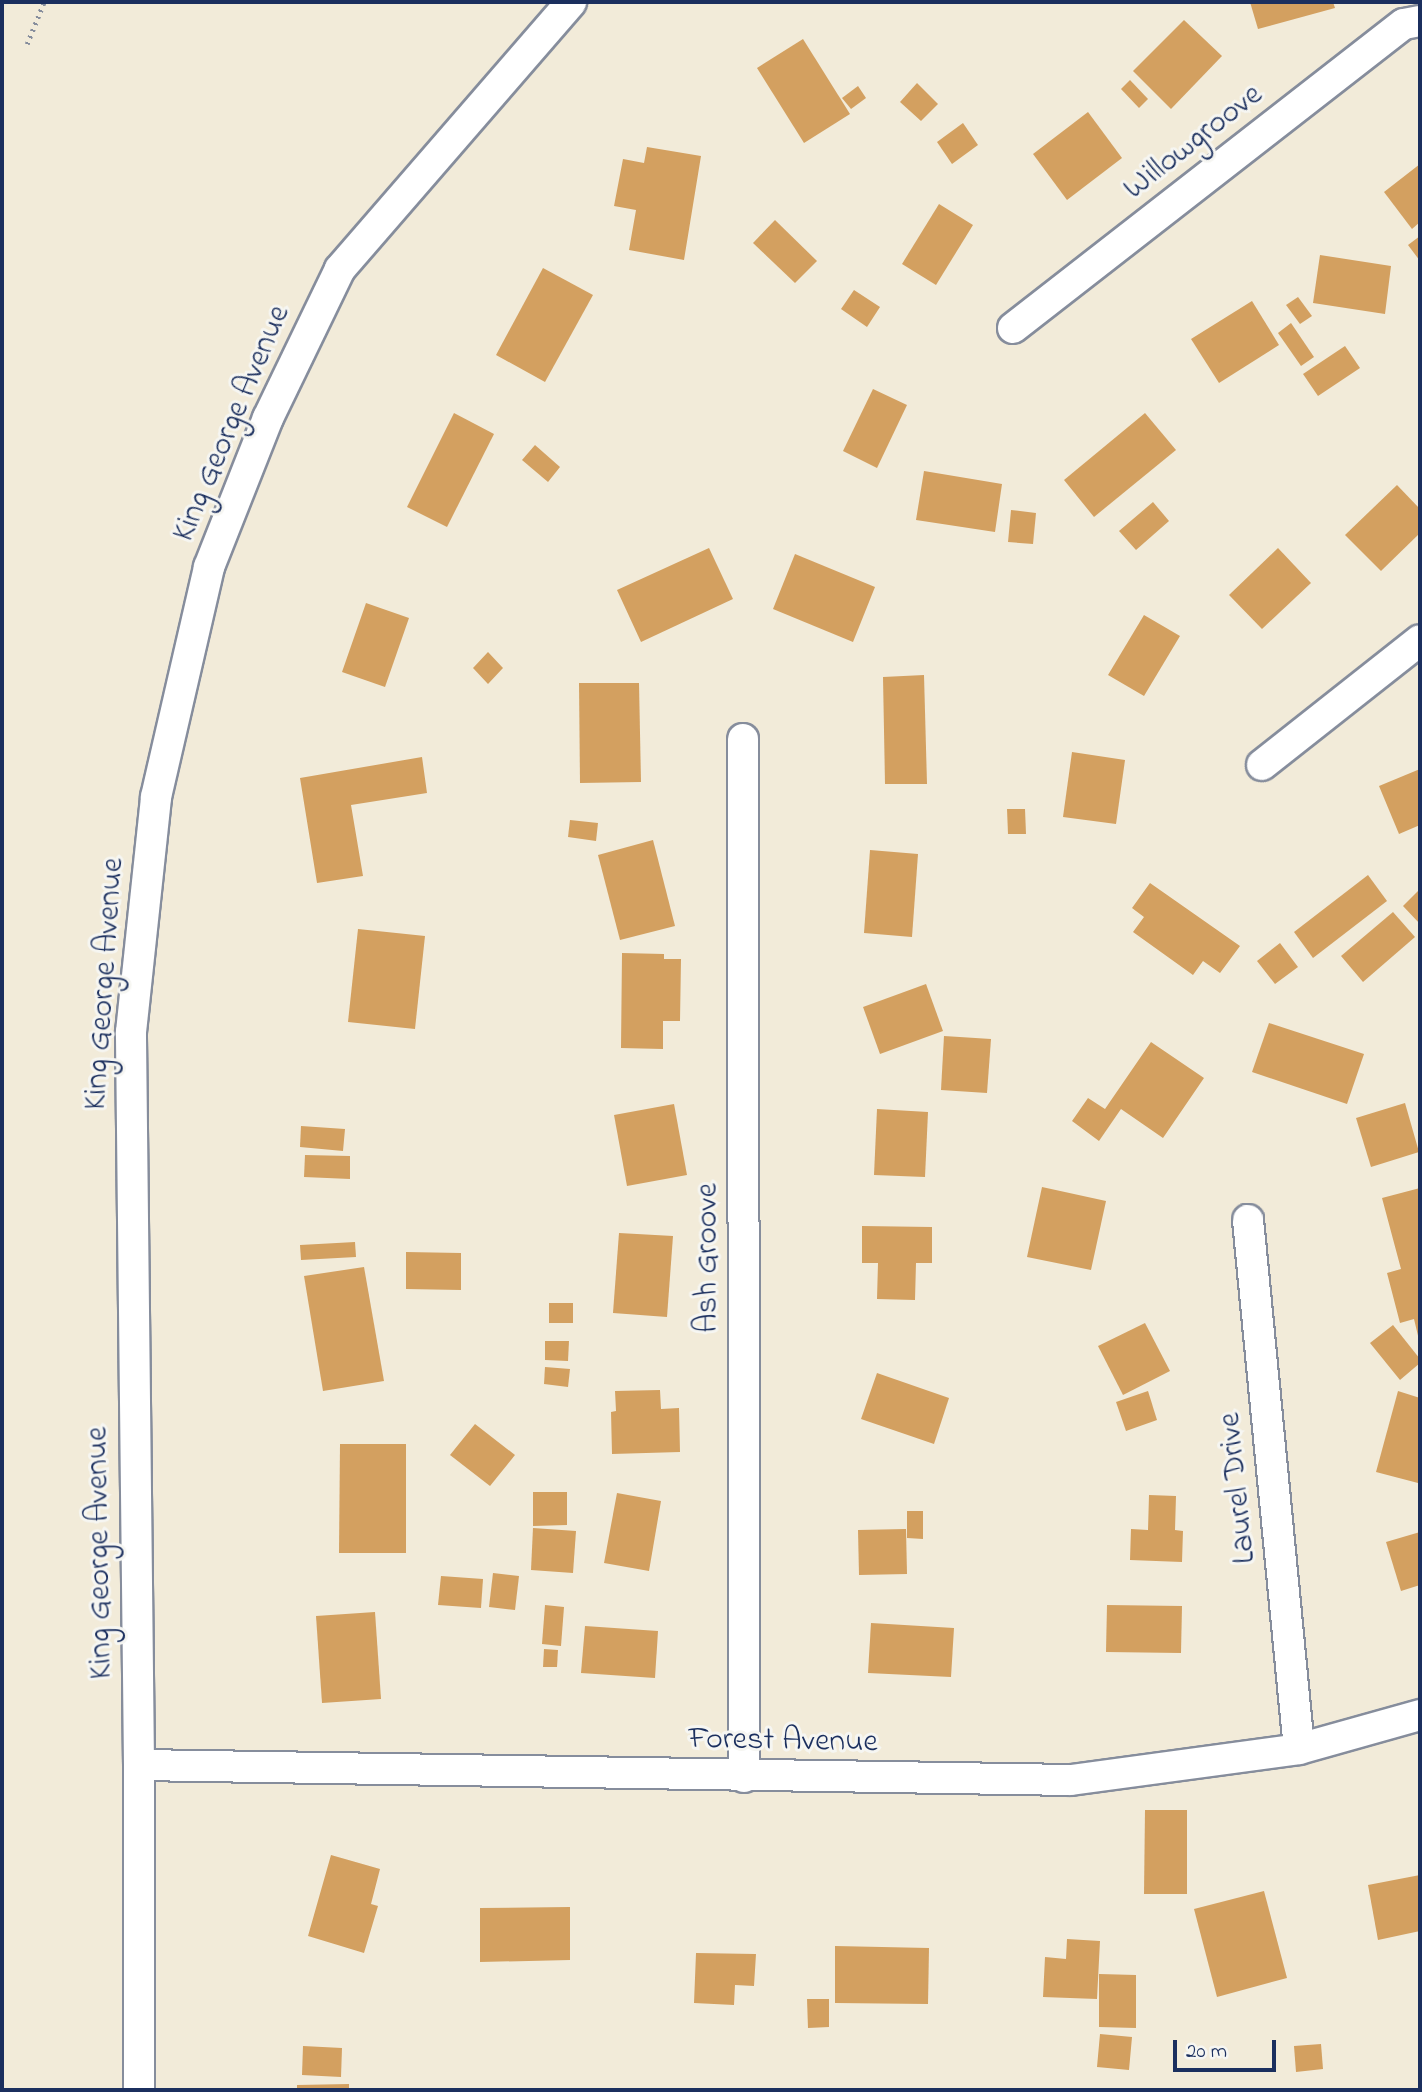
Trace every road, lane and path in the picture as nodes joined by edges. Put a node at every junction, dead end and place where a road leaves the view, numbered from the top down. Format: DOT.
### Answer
graph roads {
  1 [pos="44,2"];
  2 [pos="571,2"];
  3 [pos="1420,21"];
  4 [pos="27,44"];
  5 [pos="1013,328"];
  6 [pos="1420,640"];
  7 [pos="743,739"];
  8 [pos="1262,765"];
  9 [pos="1248,1220"];
  10 [pos="1420,1715"];
  11 [pos="1299,1749"];
  12 [pos="139,1765"];
  13 [pos="744,1777"];
  14 [pos="139,2090"];
  1 -- 4 [label="path"];
  2 -- 12 [label="street, King George Avenue"];
  3 -- 5 [label="street, Willowgroove"];
  6 -- 8 [label="street"];
  7 -- 13 [label="street, Ash Groove"];
  9 -- 11 [label="street, Laurel Drive"];
  10 -- 11 [label="street, Forest Avenue"];
  11 -- 13 [label="street, Forest Avenue"];
  12 -- 13 [label="street, Forest Avenue"];
  12 -- 14 [label="street, King George Avenue"];
}
